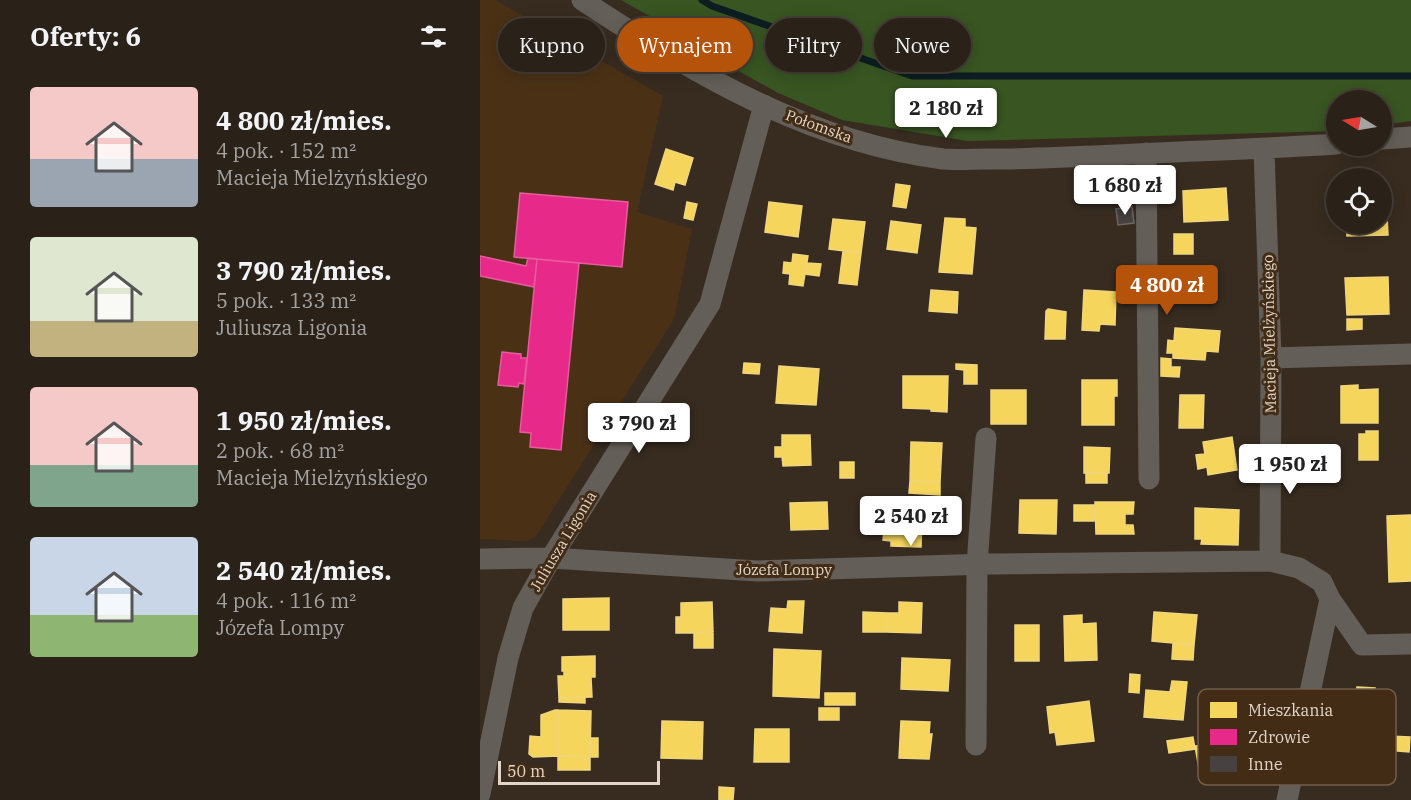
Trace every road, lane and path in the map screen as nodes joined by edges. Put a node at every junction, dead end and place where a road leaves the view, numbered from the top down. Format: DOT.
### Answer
graph roads {
  1 [pos="582,0"];
  2 [pos="764,105"];
  3 [pos="1411,137"];
  4 [pos="1392,139"];
  5 [pos="1326,145"];
  6 [pos="1264,149"];
  7 [pos="1146,153"];
  8 [pos="1411,354"];
  9 [pos="1271,358"];
  10 [pos="987,438"];
  11 [pos="1149,479"];
  12 [pos="551,558"];
  13 [pos="480,559"];
  14 [pos="1270,561"];
  15 [pos="976,564"];
  16 [pos="1330,599"];
  17 [pos="1411,644"];
  18 [pos="1311,689"];
  19 [pos="976,745"];
  20 [pos="1290,785"];
  21 [pos="480,794"];
  22 [pos="1287,800"];
  1 -- 2 [label="street, Połomska"];
  2 -- 7 [label="street, Połomska"];
  2 -- 12 [label="street, Juliusza Ligonia"];
  3 -- 4 [label="street"];
  5 -- 6 [label="street, Połomska"];
  6 -- 7 [label="street, Połomska"];
  6 -- 9 [label="street, Macieja Mielżyńskiego"];
  7 -- 11 [label="street"];
  8 -- 9 [label="street"];
  9 -- 14 [label="street, Macieja Mielżyńskiego"];
  10 -- 15 [label="street"];
  12 -- 13 [label="street, Józefa Lompy"];
  12 -- 15 [label="street, Józefa Lompy"];
  12 -- 21 [label="street, Juliusza Ligonia"];
  14 -- 15 [label="street, Józefa Lompy"];
  14 -- 16 [label="street"];
  15 -- 19 [label="street"];
  16 -- 17 [label="street"];
  16 -- 18 [label="street"];
  20 -- 22 [label="street"];
}
